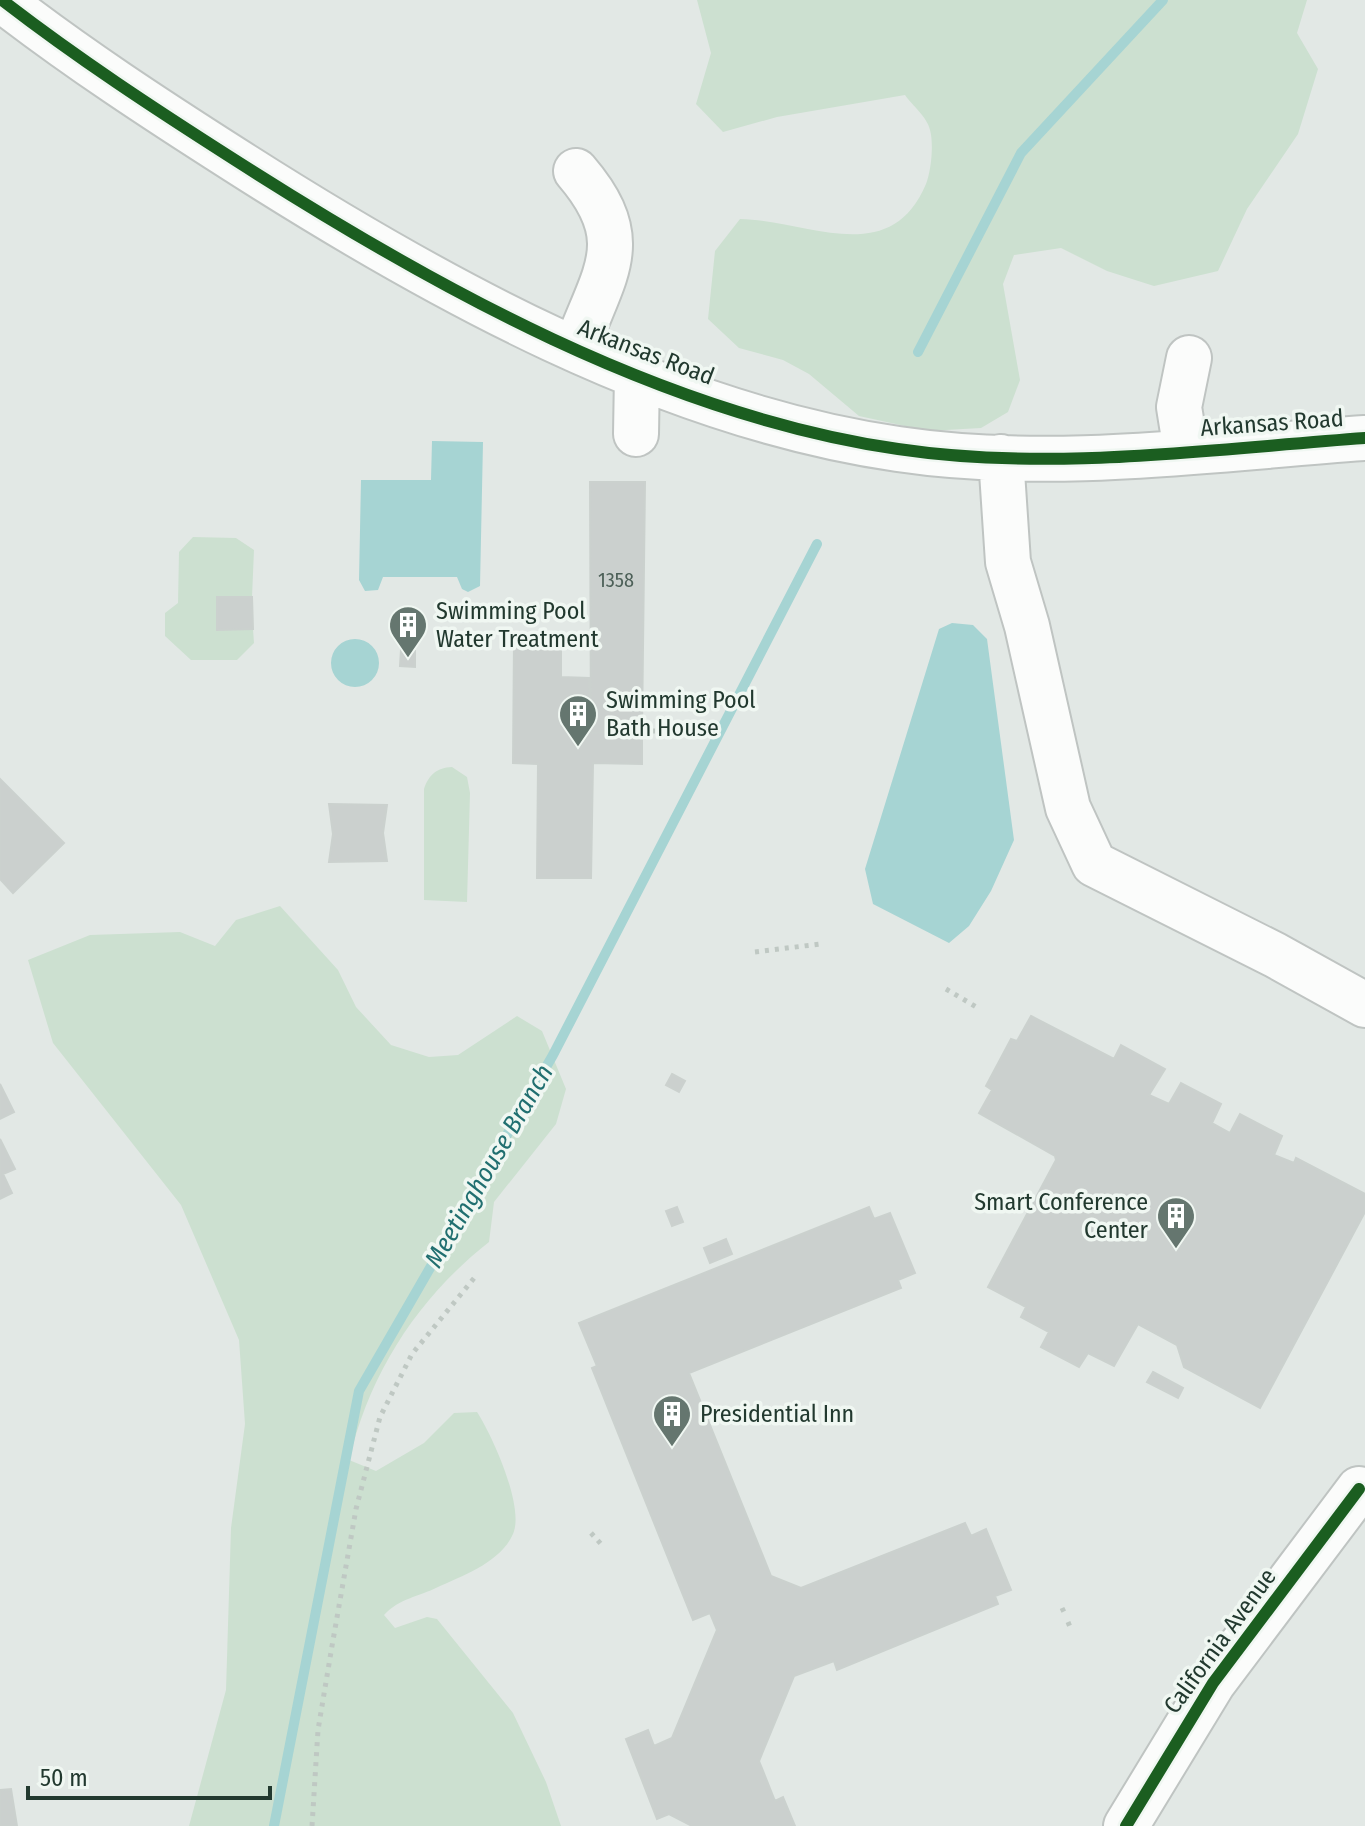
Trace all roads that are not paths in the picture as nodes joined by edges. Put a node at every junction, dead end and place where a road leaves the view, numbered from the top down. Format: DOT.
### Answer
graph roads {
  1 [pos="2,0"];
  2 [pos="576,171"];
  3 [pos="576,348"];
  4 [pos="1189,358"];
  5 [pos="637,374"];
  6 [pos="636,434"];
  7 [pos="1365,438"];
  8 [pos="1186,451"];
  9 [pos="1001,457"];
  10 [pos="1365,1005"];
  11 [pos="1359,1489"];
  12 [pos="1126,1826"];
  1 -- 3 [label="street, Arkansas Road"];
  2 -- 3 [label="street"];
  3 -- 5 [label="street, Arkansas Road"];
  4 -- 8 [label="street"];
  5 -- 6 [label="street"];
  5 -- 9 [label="street, Arkansas Road"];
  7 -- 8 [label="street, Arkansas Road"];
  8 -- 9 [label="street, Arkansas Road"];
  9 -- 10 [label="street"];
  11 -- 12 [label="street, California Avenue"];
}
